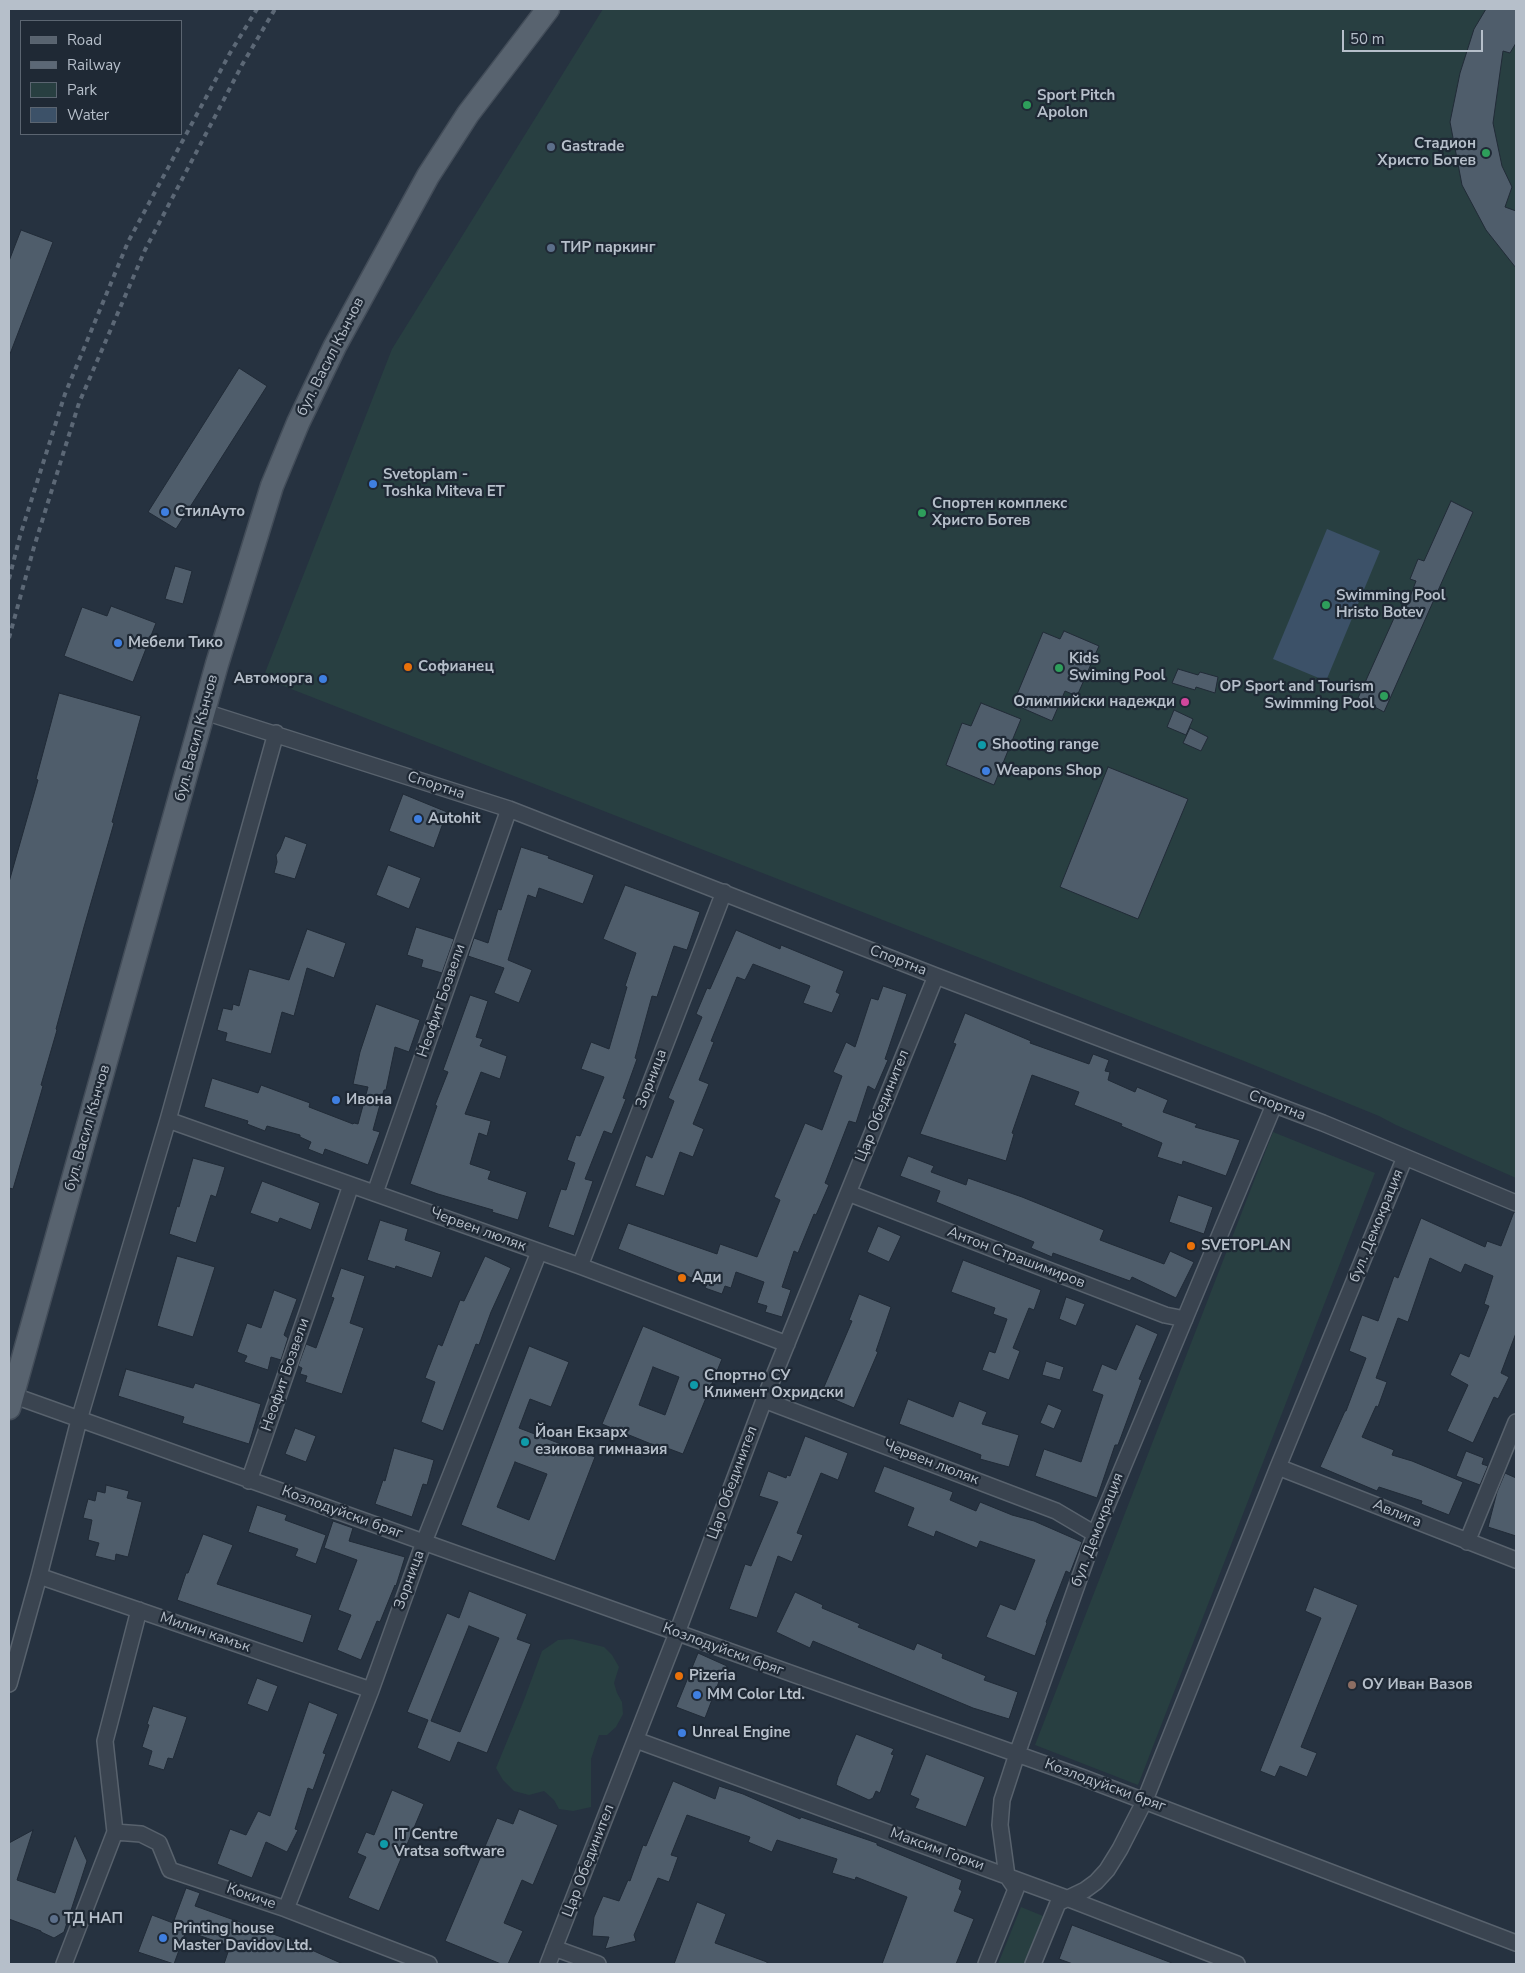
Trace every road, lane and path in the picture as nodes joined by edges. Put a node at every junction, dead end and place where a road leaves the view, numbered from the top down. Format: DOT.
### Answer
graph roads {
  1 [pos="548,9"];
  2 [pos="205,712"];
  3 [pos="276,733"];
  4 [pos="509,809"];
  5 [pos="724,892"];
  6 [pos="936,976"];
  7 [pos="1274,1105"];
  8 [pos="168,1120"];
  9 [pos="1405,1157"];
  10 [pos="351,1184"];
  11 [pos="375,1193"];
  12 [pos="848,1193"];
  13 [pos="1516,1203"];
  14 [pos="540,1252"];
  15 [pos="580,1266"];
  16 [pos="1185,1319"];
  17 [pos="786,1344"];
  18 [pos="764,1400"];
  19 [pos="10,1402"];
  20 [pos="79,1420"];
  21 [pos="1516,1422"];
  22 [pos="1278,1467"];
  23 [pos="250,1481"];
  24 [pos="1095,1534"];
  25 [pos="424,1542"];
  26 [pos="1467,1542"];
  27 [pos="1516,1560"];
  28 [pos="39,1576"];
  29 [pos="139,1610"];
  30 [pos="677,1633"];
  31 [pos="9,1684"];
  32 [pos="371,1690"];
  33 [pos="636,1740"];
  34 [pos="1017,1754"];
  35 [pos="1145,1800"];
  36 [pos="115,1832"];
  37 [pos="1007,1876"];
  38 [pos="1069,1899"];
  39 [pos="286,1909"];
  40 [pos="1516,1943"];
  41 [pos="554,1948"];
  42 [pos="1204,1958"];
  43 [pos="64,1964"];
  44 [pos="429,1964"];
  45 [pos="548,1964"];
  46 [pos="598,1964"];
  47 [pos="986,1964"];
  48 [pos="1033,1964"];
  49 [pos="1237,1964"];
  1 -- 2 [label="main road, бул. Васил Кънчов"];
  2 -- 3 [label="street, Спортна"];
  2 -- 19 [label="main road, бул. Васил Кънчов"];
  3 -- 4 [label="street, Спортна"];
  3 -- 8 [label="street"];
  4 -- 5 [label="street, Спортна"];
  4 -- 11 [label="street, Неофит Бозвели"];
  5 -- 6 [label="street, Спортна"];
  5 -- 15 [label="street, Зорница"];
  6 -- 7 [label="street, Спортна"];
  6 -- 12 [label="street, Цар Обединител"];
  7 -- 9 [label="street, Спортна"];
  7 -- 16 [label="street, бул. Демокрация"];
  8 -- 10 [label="street, Червен люляк"];
  8 -- 20 [label="street"];
  9 -- 13 [label="street, Спортна"];
  9 -- 22 [label="street, бул. Демокрация"];
  10 -- 11 [label="street, Червен люляк"];
  10 -- 23 [label="street, Неофит Бозвели"];
  11 -- 14 [label="street, Червен люляк"];
  12 -- 16 [label="street, Антон Страшимиров"];
  12 -- 17 [label="street, Цар Обединител"];
  14 -- 15 [label="street, Червен люляк"];
  14 -- 25 [label="street, Зорница"];
  15 -- 17 [label="street, Червен люляк"];
  16 -- 24 [label="street, бул. Демокрация"];
  17 -- 18 [label="street, Цар Обединител"];
  18 -- 24 [label="street, Червен люляк"];
  18 -- 30 [label="street, Цар Обединител"];
  19 -- 20 [label="street, Козлодуйски бряг"];
  20 -- 23 [label="street, Козлодуйски бряг"];
  20 -- 28 [label="street"];
  21 -- 26 [label="street"];
  22 -- 26 [label="street, Авлига"];
  22 -- 35 [label="street, бул. Демокрация"];
  23 -- 25 [label="street, Козлодуйски бряг"];
  24 -- 34 [label="street, бул. Демокрация"];
  25 -- 30 [label="street, Козлодуйски бряг"];
  25 -- 32 [label="street, Зорница"];
  26 -- 27 [label="street, Авлига"];
  28 -- 29 [label="street, Милин камък"];
  28 -- 31 [label="street"];
  29 -- 32 [label="street, Милин камък"];
  29 -- 36 [label="street"];
  30 -- 33 [label="street, Цар Обединител"];
  30 -- 34 [label="street, Козлодуйски бряг"];
  32 -- 39 [label="street, Зорница"];
  33 -- 37 [label="street, Максим Горки"];
  33 -- 41 [label="street, Цар Обединител"];
  34 -- 35 [label="street, Козлодуйски бряг"];
  34 -- 37 [label="street, бул. Демокрация"];
  35 -- 38 [label="street, бул. Демокрация"];
  35 -- 40 [label="street, Козлодуйски бряг"];
  36 -- 39 [label="street, Кокиче"];
  36 -- 43 [label="street"];
  37 -- 38 [label="street, Максим Горки"];
  37 -- 47 [label="street, бул. Демокрация"];
  38 -- 42 [label="street, Максим Горки"];
  38 -- 48 [label="street, бул. Демокрация"];
  39 -- 44 [label="street, Кокиче"];
  41 -- 45 [label="street, Цар Обединител"];
  41 -- 46 [label="street"];
  42 -- 49 [label="street, Максим Горки"];
}
